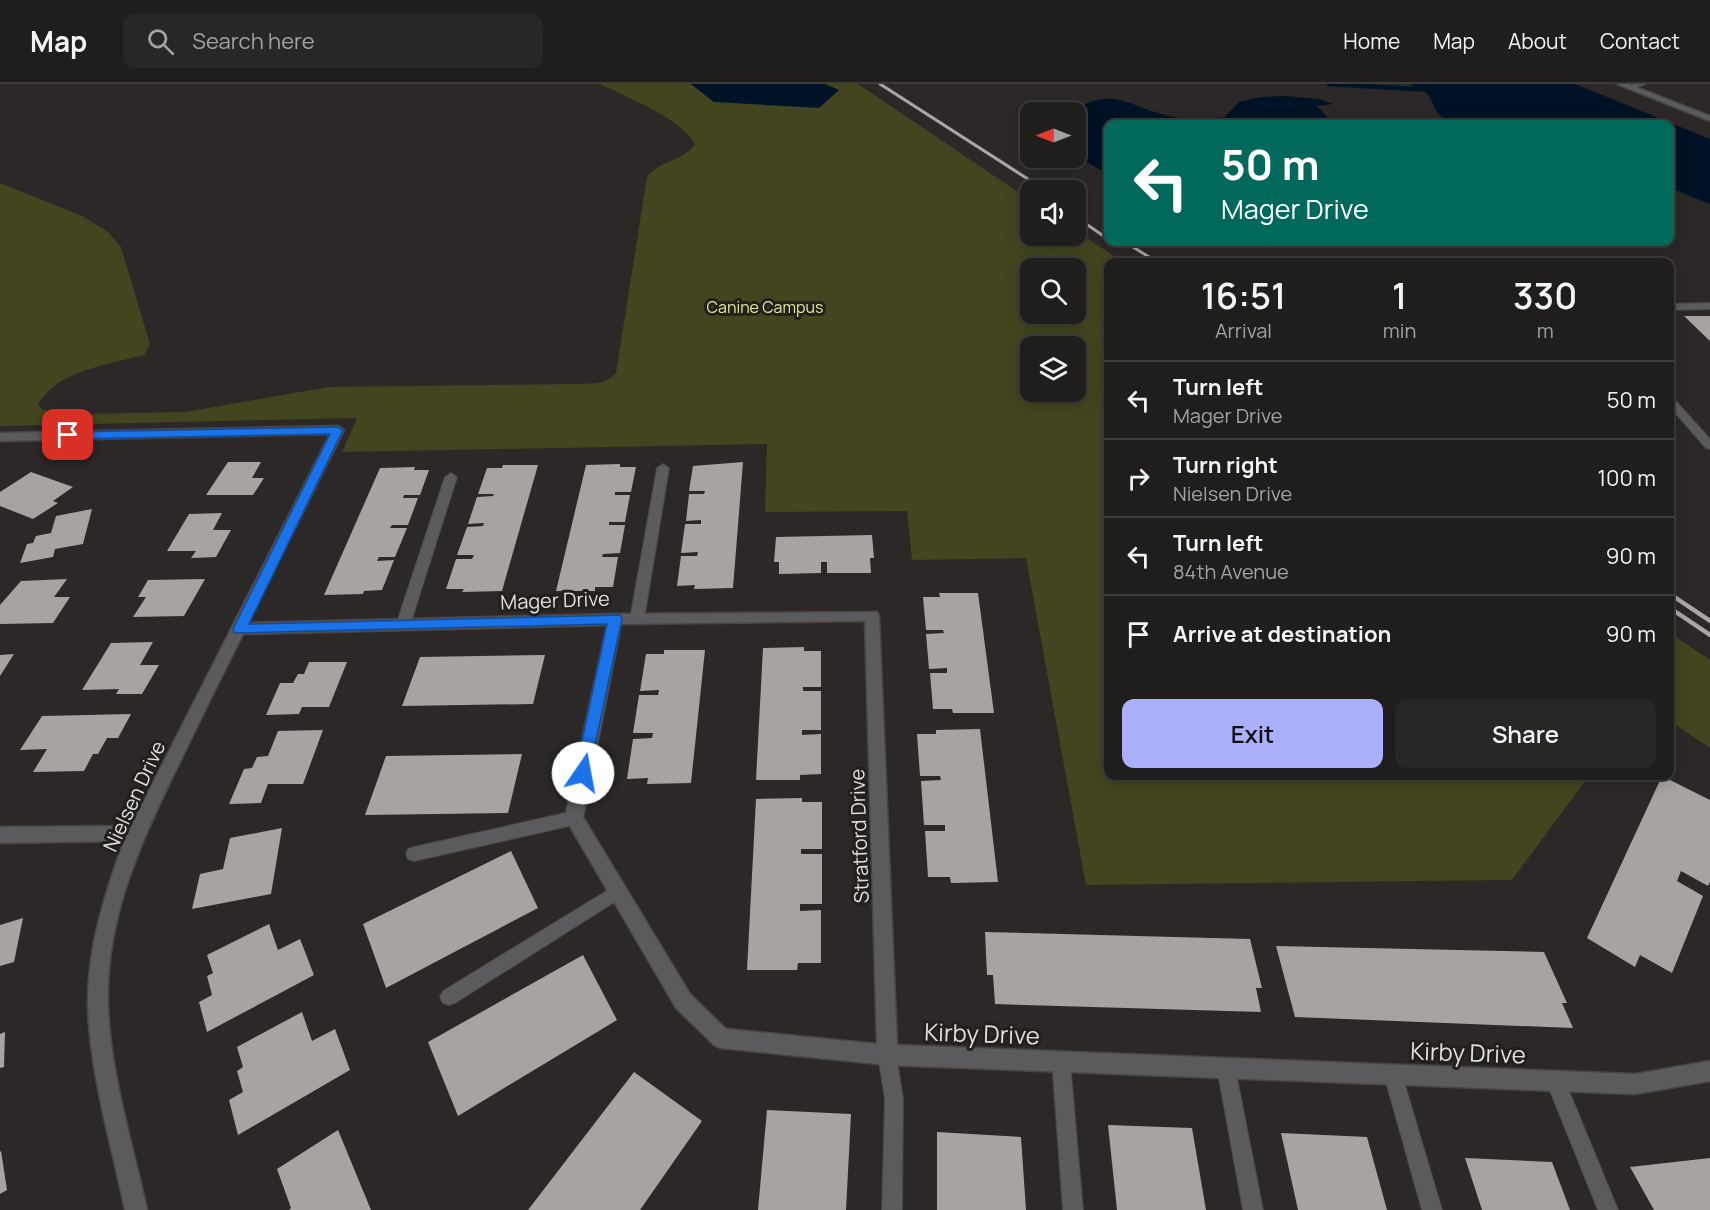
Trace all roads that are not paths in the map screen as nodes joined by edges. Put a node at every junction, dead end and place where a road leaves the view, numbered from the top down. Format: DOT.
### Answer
graph roads {
  1 [pos="1621,84"];
  2 [pos="1643,84"];
  3 [pos="1630,87"];
  4 [pos="1678,96"];
  5 [pos="1710,109"];
  6 [pos="1710,119"];
  7 [pos="1710,306"];
  8 [pos="1674,307"];
  9 [pos="1674,406"];
  10 [pos="0,436"];
  11 [pos="1710,446"];
  12 [pos="663,468"];
  13 [pos="451,477"];
  14 [pos="872,616"];
  15 [pos="615,619"];
  16 [pos="637,619"];
  17 [pos="403,625"];
  18 [pos="239,629"];
  19 [pos="574,818"];
  20 [pos="136,834"];
  21 [pos="0,835"];
  22 [pos="414,854"];
  23 [pos="618,891"];
  24 [pos="449,997"];
  25 [pos="887,1055"];
  26 [pos="1061,1061"];
  27 [pos="1226,1068"];
  28 [pos="1710,1071"];
  29 [pos="1393,1075"];
  30 [pos="1555,1081"];
  31 [pos="136,1210"];
  32 [pos="892,1210"];
  33 [pos="1073,1210"];
  34 [pos="1253,1210"];
  35 [pos="1432,1210"];
  36 [pos="1608,1210"];
  1 -- 3 [label="street"];
  2 -- 3 [label="lane"];
  3 -- 6 [label="street"];
  4 -- 5 [label="street"];
  7 -- 8 [label="lane"];
  9 -- 11 [label="lane"];
  10 -- 18 [label="street, Nielsen Drive"];
  12 -- 16 [label="lane"];
  13 -- 17 [label="lane"];
  14 -- 16 [label="street, Mager Drive"];
  14 -- 25 [label="street, Stratford Drive"];
  15 -- 16 [label="street, Mager Drive"];
  15 -- 17 [label="street, Mager Drive"];
  15 -- 19 [label="street"];
  17 -- 18 [label="street, Mager Drive"];
  18 -- 20 [label="street, Nielsen Drive"];
  19 -- 22 [label="lane"];
  19 -- 23 [label="street, Kirby Drive"];
  20 -- 21 [label="street"];
  20 -- 31 [label="street, Nielsen Drive"];
  23 -- 24 [label="lane"];
  23 -- 25 [label="street, Kirby Drive"];
  25 -- 26 [label="street, Kirby Drive"];
  25 -- 32 [label="lane"];
  26 -- 27 [label="street, Kirby Drive"];
  26 -- 33 [label="lane"];
  27 -- 29 [label="street, Kirby Drive"];
  27 -- 34 [label="lane"];
  28 -- 30 [label="street, Kirby Drive"];
  29 -- 30 [label="street, Kirby Drive"];
  29 -- 35 [label="lane"];
  30 -- 36 [label="lane"];
}
